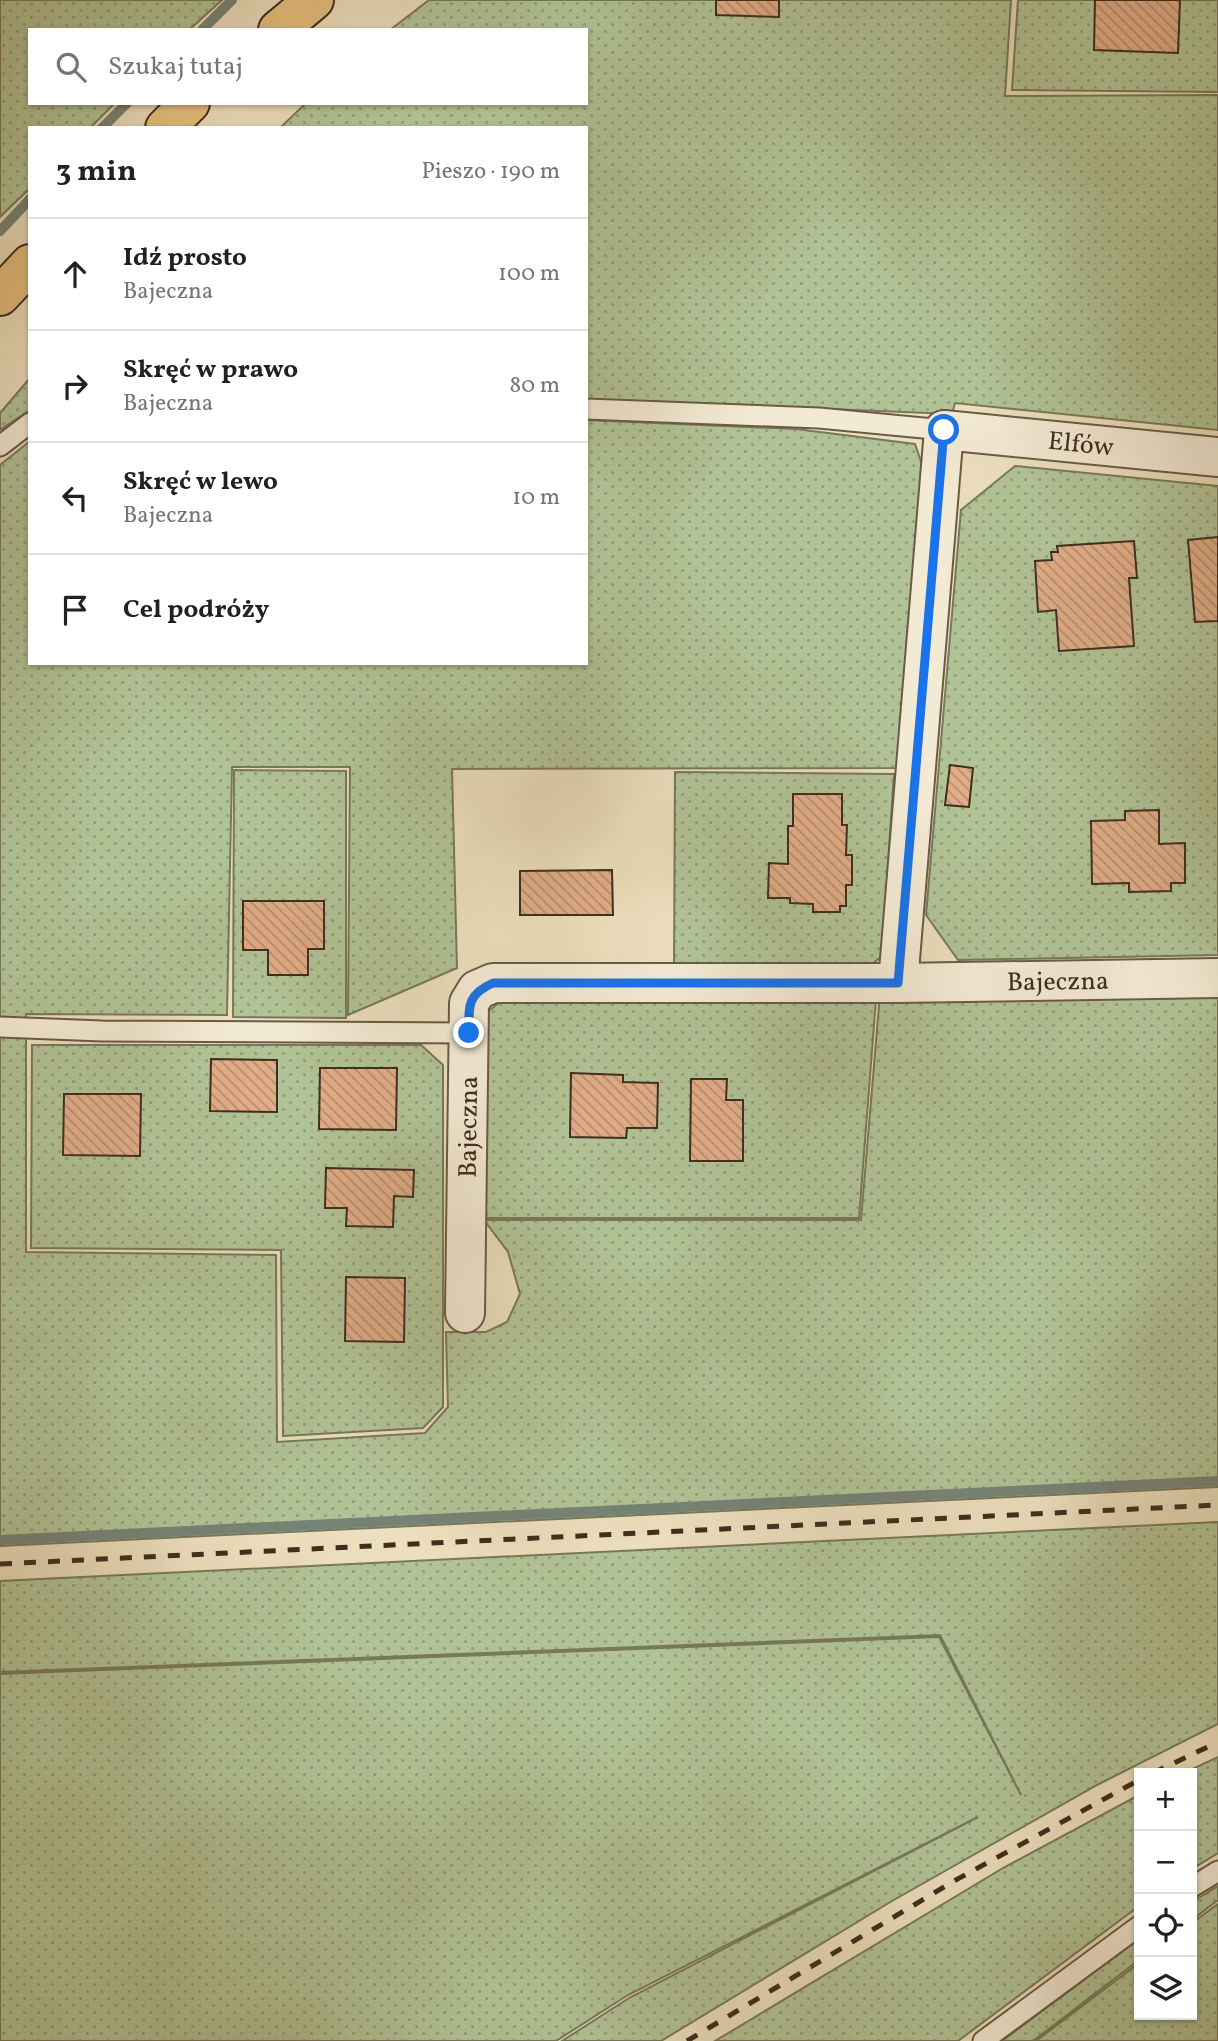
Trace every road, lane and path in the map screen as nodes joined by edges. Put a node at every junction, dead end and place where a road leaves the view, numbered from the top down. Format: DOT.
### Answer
graph roads {
  1 [pos="296,0"];
  2 [pos="314,0"];
  3 [pos="267,28"];
  4 [pos="280,28"];
  5 [pos="188,105"];
  6 [pos="167,126"];
  7 [pos="28,266"];
  8 [pos="0,296"];
  9 [pos="588,409"];
  10 [pos="28,425"];
  11 [pos="944,430"];
  12 [pos="0,446"];
  13 [pos="1218,457"];
  14 [pos="1218,978"];
  15 [pos="898,983"];
  16 [pos="0,1027"];
  17 [pos="469,1033"];
  18 [pos="464,1313"];
  19 [pos="1218,1871"];
  20 [pos="1197,1884"];
  21 [pos="1134,1930"];
  22 [pos="983,2041"];
  1 -- 3 [label="main road"];
  2 -- 4 [label="main road"];
  5 -- 6 [label="main road"];
  7 -- 8 [label="main road"];
  9 -- 11 [label="lane"];
  10 -- 12 [label="lane"];
  11 -- 13 [label="street, Elfów"];
  11 -- 15 [label="street"];
  14 -- 15 [label="street, Bajeczna"];
  15 -- 17 [label="street, Bajeczna"];
  16 -- 17 [label="lane"];
  17 -- 18 [label="street, Bajeczna"];
  19 -- 20 [label="lane"];
  21 -- 22 [label="lane"];
}
